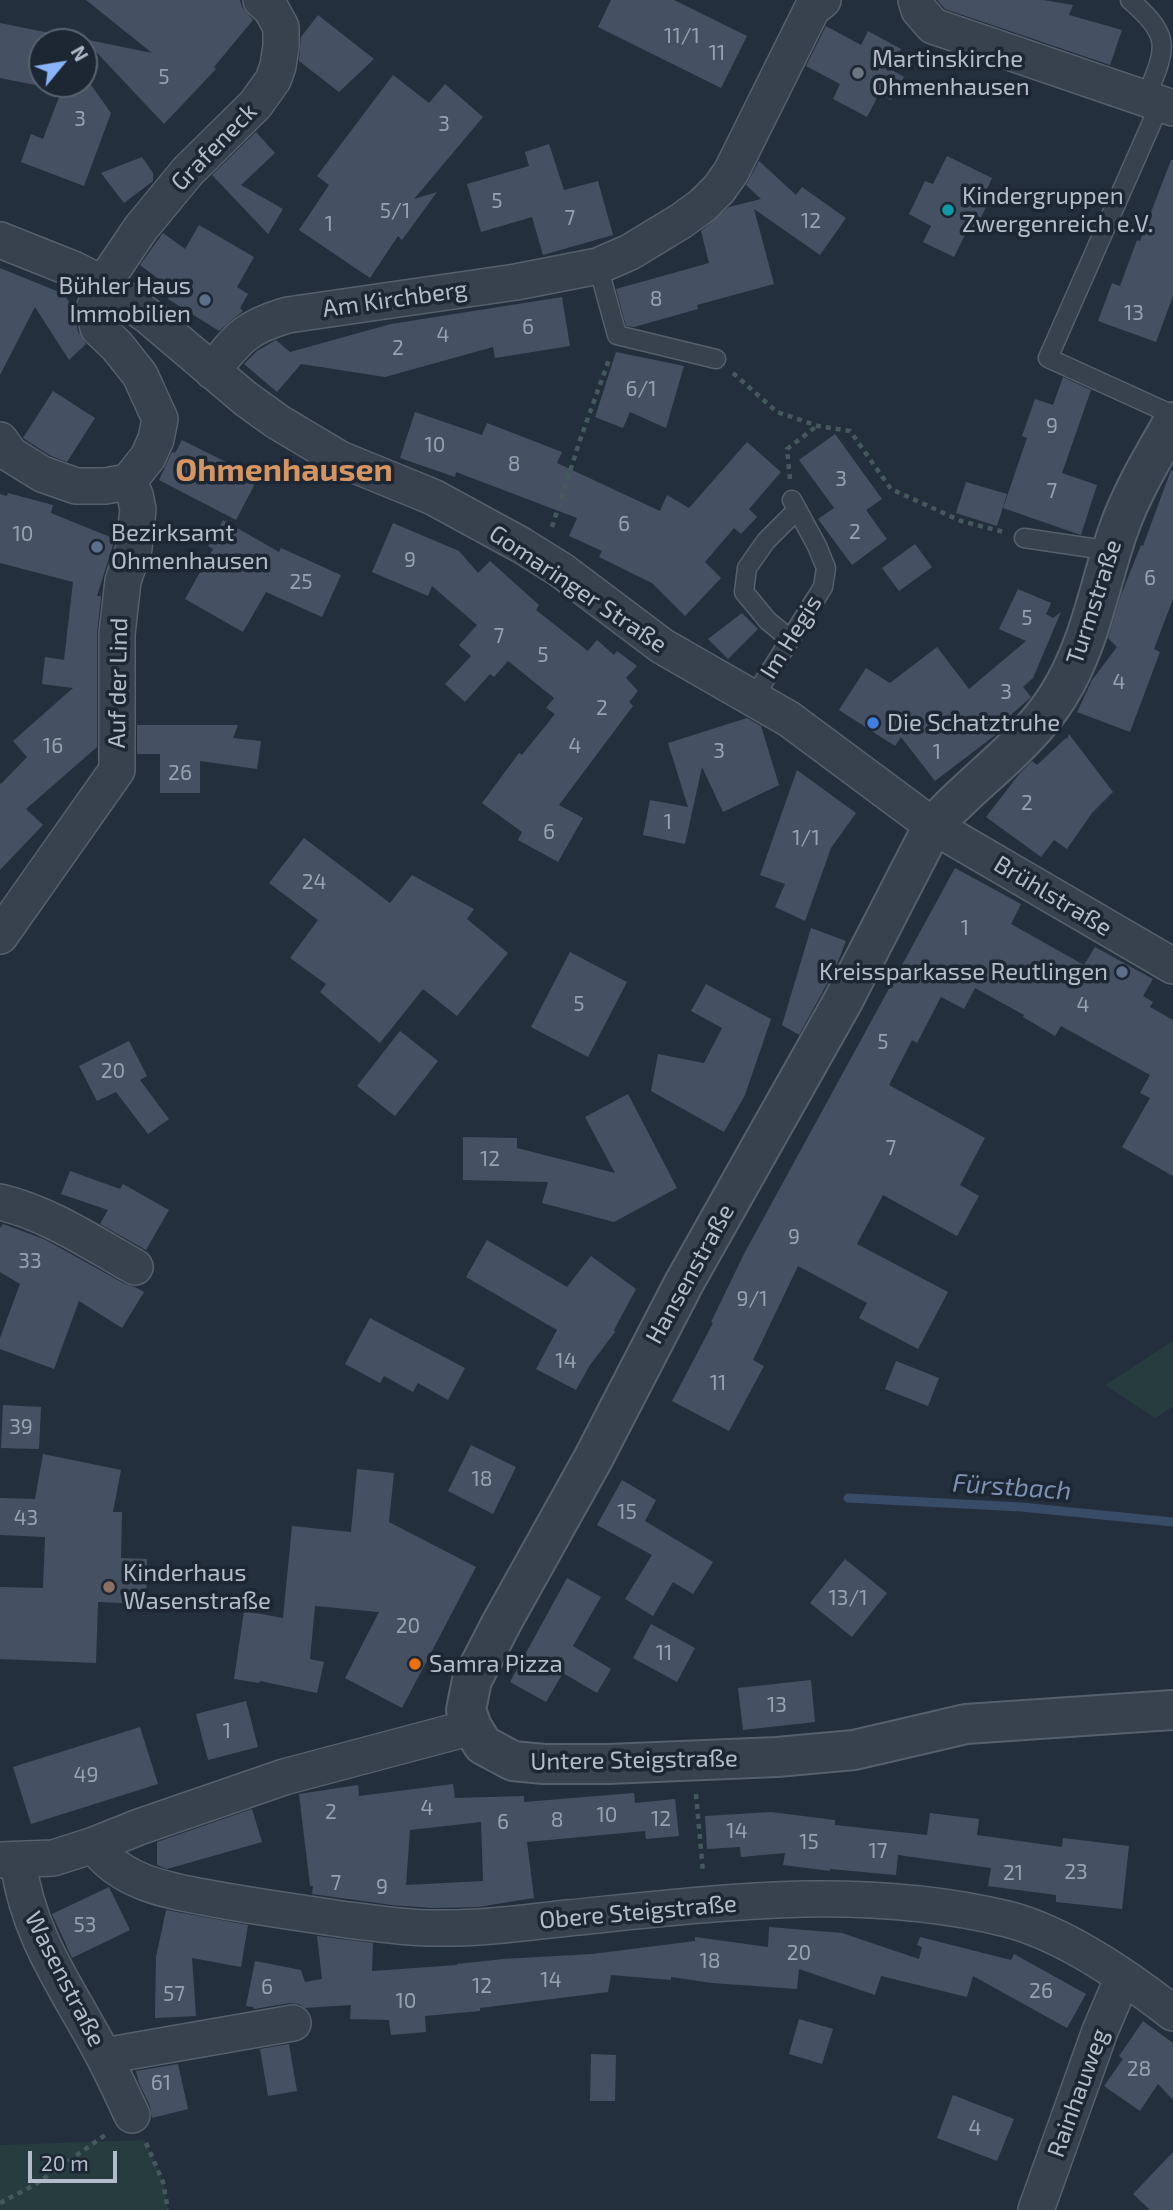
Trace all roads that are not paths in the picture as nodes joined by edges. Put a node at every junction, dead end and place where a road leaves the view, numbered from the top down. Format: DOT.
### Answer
graph roads {
  1 [pos="261,0"];
  2 [pos="823,0"];
  3 [pos="916,0"];
  4 [pos="1130,0"];
  5 [pos="1159,103"];
  6 [pos="0,240"];
  7 [pos="598,266"];
  8 [pos="103,284"];
  9 [pos="716,359"];
  10 [pos="212,371"];
  11 [pos="1173,415"];
  12 [pos="1173,422"];
  13 [pos="0,440"];
  14 [pos="128,481"];
  15 [pos="1024,538"];
  16 [pos="1112,551"];
  17 [pos="790,639"];
  18 [pos="754,697"];
  19 [pos="933,826"];
  20 [pos="0,936"];
  21 [pos="1173,966"];
  22 [pos="0,1202"];
  23 [pos="135,1267"];
  24 [pos="1173,1710"];
  25 [pos="472,1727"];
  26 [pos="94,1845"];
  27 [pos="9,1860"];
  28 [pos="1123,1977"];
  29 [pos="1173,2013"];
  30 [pos="293,2023"];
  31 [pos="104,2056"];
  32 [pos="132,2115"];
  33 [pos="1036,2210"];
  1 -- 8 [label="street, Grafeneck"];
  2 -- 7 [label="street, Am Kirchberg"];
  3 -- 5 [label="street"];
  4 -- 5 [label="lane"];
  5 -- 11 [label="lane"];
  6 -- 8 [label="street, Gomaringer Straße"];
  7 -- 9 [label="lane"];
  7 -- 10 [label="street, Am Kirchberg"];
  8 -- 10 [label="street, Gomaringer Straße"];
  8 -- 14 [label="street"];
  10 -- 18 [label="street, Gomaringer Straße"];
  12 -- 16 [label="street, Turmstraße"];
  13 -- 14 [label="street"];
  14 -- 20 [label="street, Auf der Lind"];
  15 -- 16 [label="lane"];
  16 -- 19 [label="street, Turmstraße"];
  17 -- 17 [label="lane, Im Hegis"];
  17 -- 18 [label="lane, Im Hegis"];
  18 -- 19 [label="street, Gomaringer Straße"];
  19 -- 21 [label="street, Brühlstraße"];
  19 -- 25 [label="street, Hansenstraße"];
  22 -- 23 [label="street"];
  24 -- 25 [label="street, Untere Steigstraße"];
  25 -- 26 [label="street"];
  26 -- 27 [label="street"];
  26 -- 28 [label="street, Obere Steigstraße"];
  27 -- 31 [label="street, Wasenstraße"];
  28 -- 29 [label="street, Obere Steigstraße"];
  28 -- 33 [label="street, Rainhauweg"];
  30 -- 31 [label="street, Wasenstraße"];
  31 -- 32 [label="street, Wasenstraße"];
}
